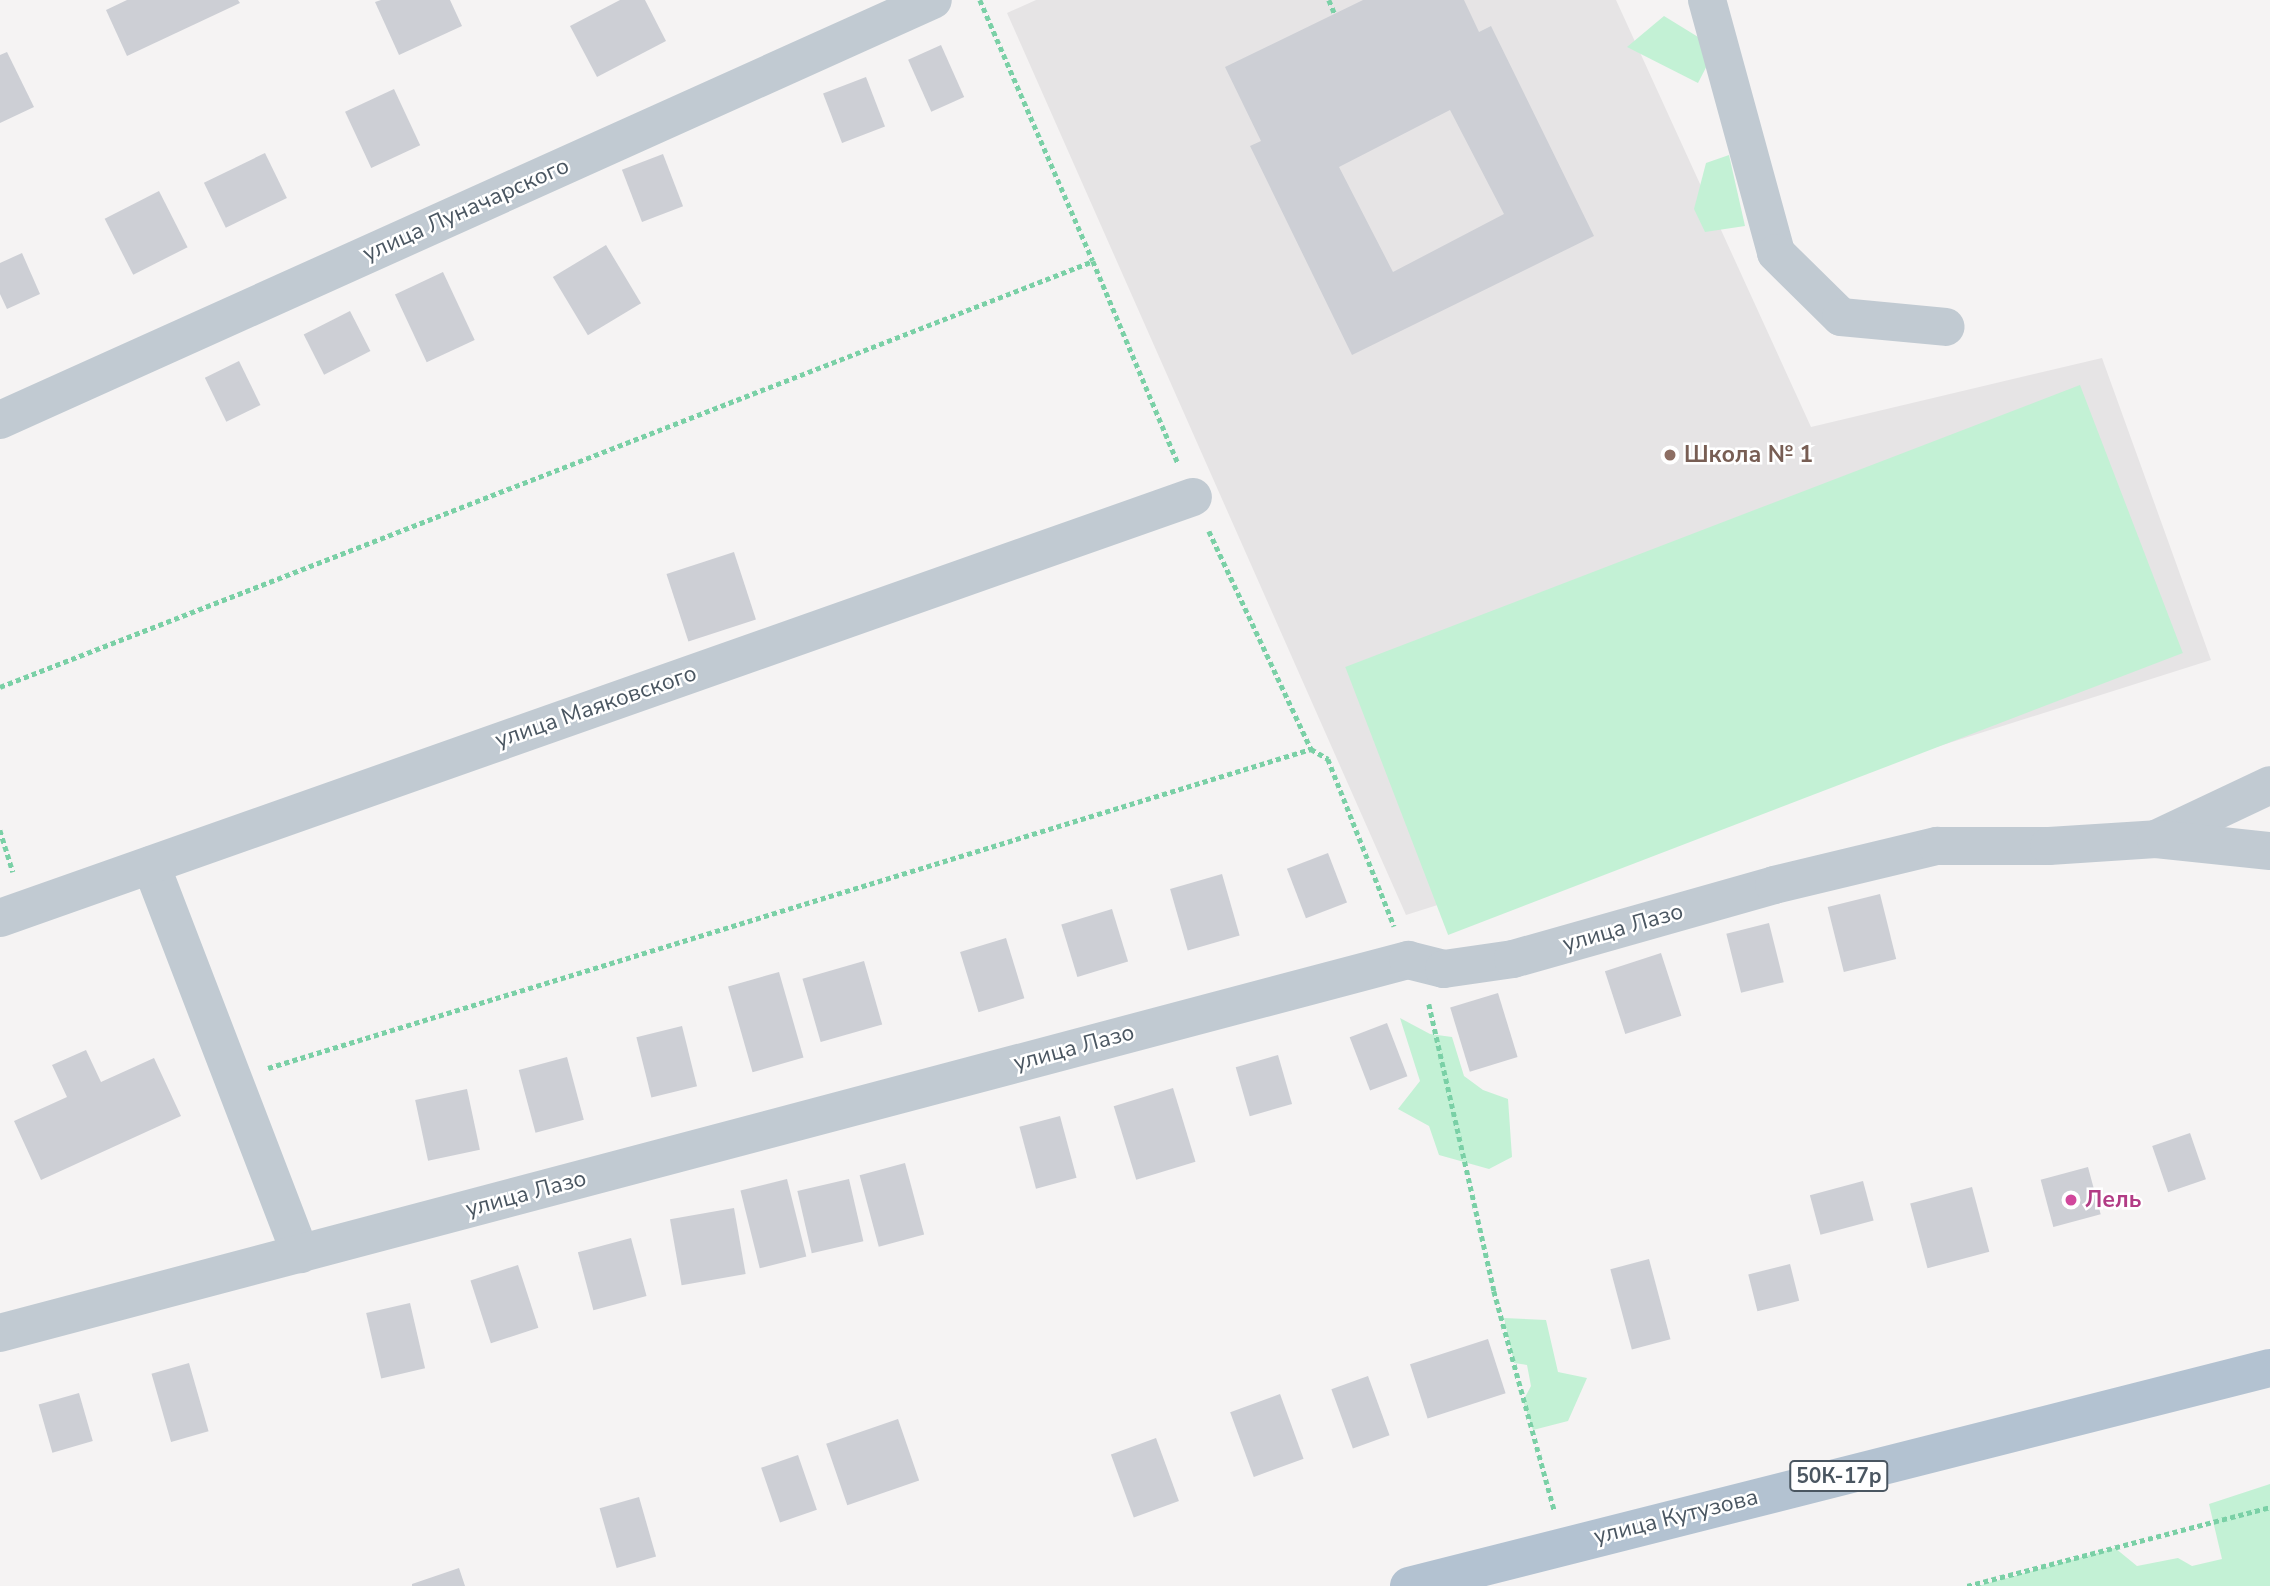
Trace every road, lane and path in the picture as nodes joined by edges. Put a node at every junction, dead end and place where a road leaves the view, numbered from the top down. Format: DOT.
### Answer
graph roads {
  1 [pos="933,0"];
  2 [pos="980,0"];
  3 [pos="1329,0"];
  4 [pos="1707,0"];
  5 [pos="1335,14"];
  6 [pos="1093,261"];
  7 [pos="1946,327"];
  8 [pos="0,419"];
  9 [pos="1193,497"];
  10 [pos="0,687"];
  11 [pos="1311,749"];
  12 [pos="2270,785"];
  13 [pos="2157,839"];
  14 [pos="2270,851"];
  15 [pos="150,865"];
  16 [pos="0,918"];
  17 [pos="1408,960"];
  18 [pos="233,1079"];
  19 [pos="300,1254"];
  20 [pos="0,1333"];
  21 [pos="2270,1368"];
  22 [pos="2270,1507"];
  23 [pos="1564,1545"];
  24 [pos="1409,1586"];
  25 [pos="1968,1586"];
  1 -- 8 [label="street, улица Луначарского"];
  2 -- 6 [label="path"];
  3 -- 5 [label="path"];
  4 -- 7 [label="street"];
  6 -- 9 [label="path"];
  6 -- 10 [label="path"];
  9 -- 11 [label="path"];
  9 -- 15 [label="street, улица Маяковского"];
  11 -- 17 [label="path"];
  11 -- 18 [label="path"];
  12 -- 13 [label="street, улица Лазо"];
  13 -- 14 [label="street, улица Лазо"];
  13 -- 17 [label="street, улица Лазо"];
  15 -- 16 [label="street, улица Маяковского"];
  15 -- 18 [label="street"];
  17 -- 19 [label="street, улица Лазо"];
  17 -- 23 [label="path"];
  18 -- 19 [label="street"];
  19 -- 20 [label="street, улица Лазо"];
  21 -- 23 [label="main road, улица Кутузова / 50К-17р"];
  22 -- 25 [label="path"];
  23 -- 24 [label="main road, улица Кутузова / 50К-17р"];
}
